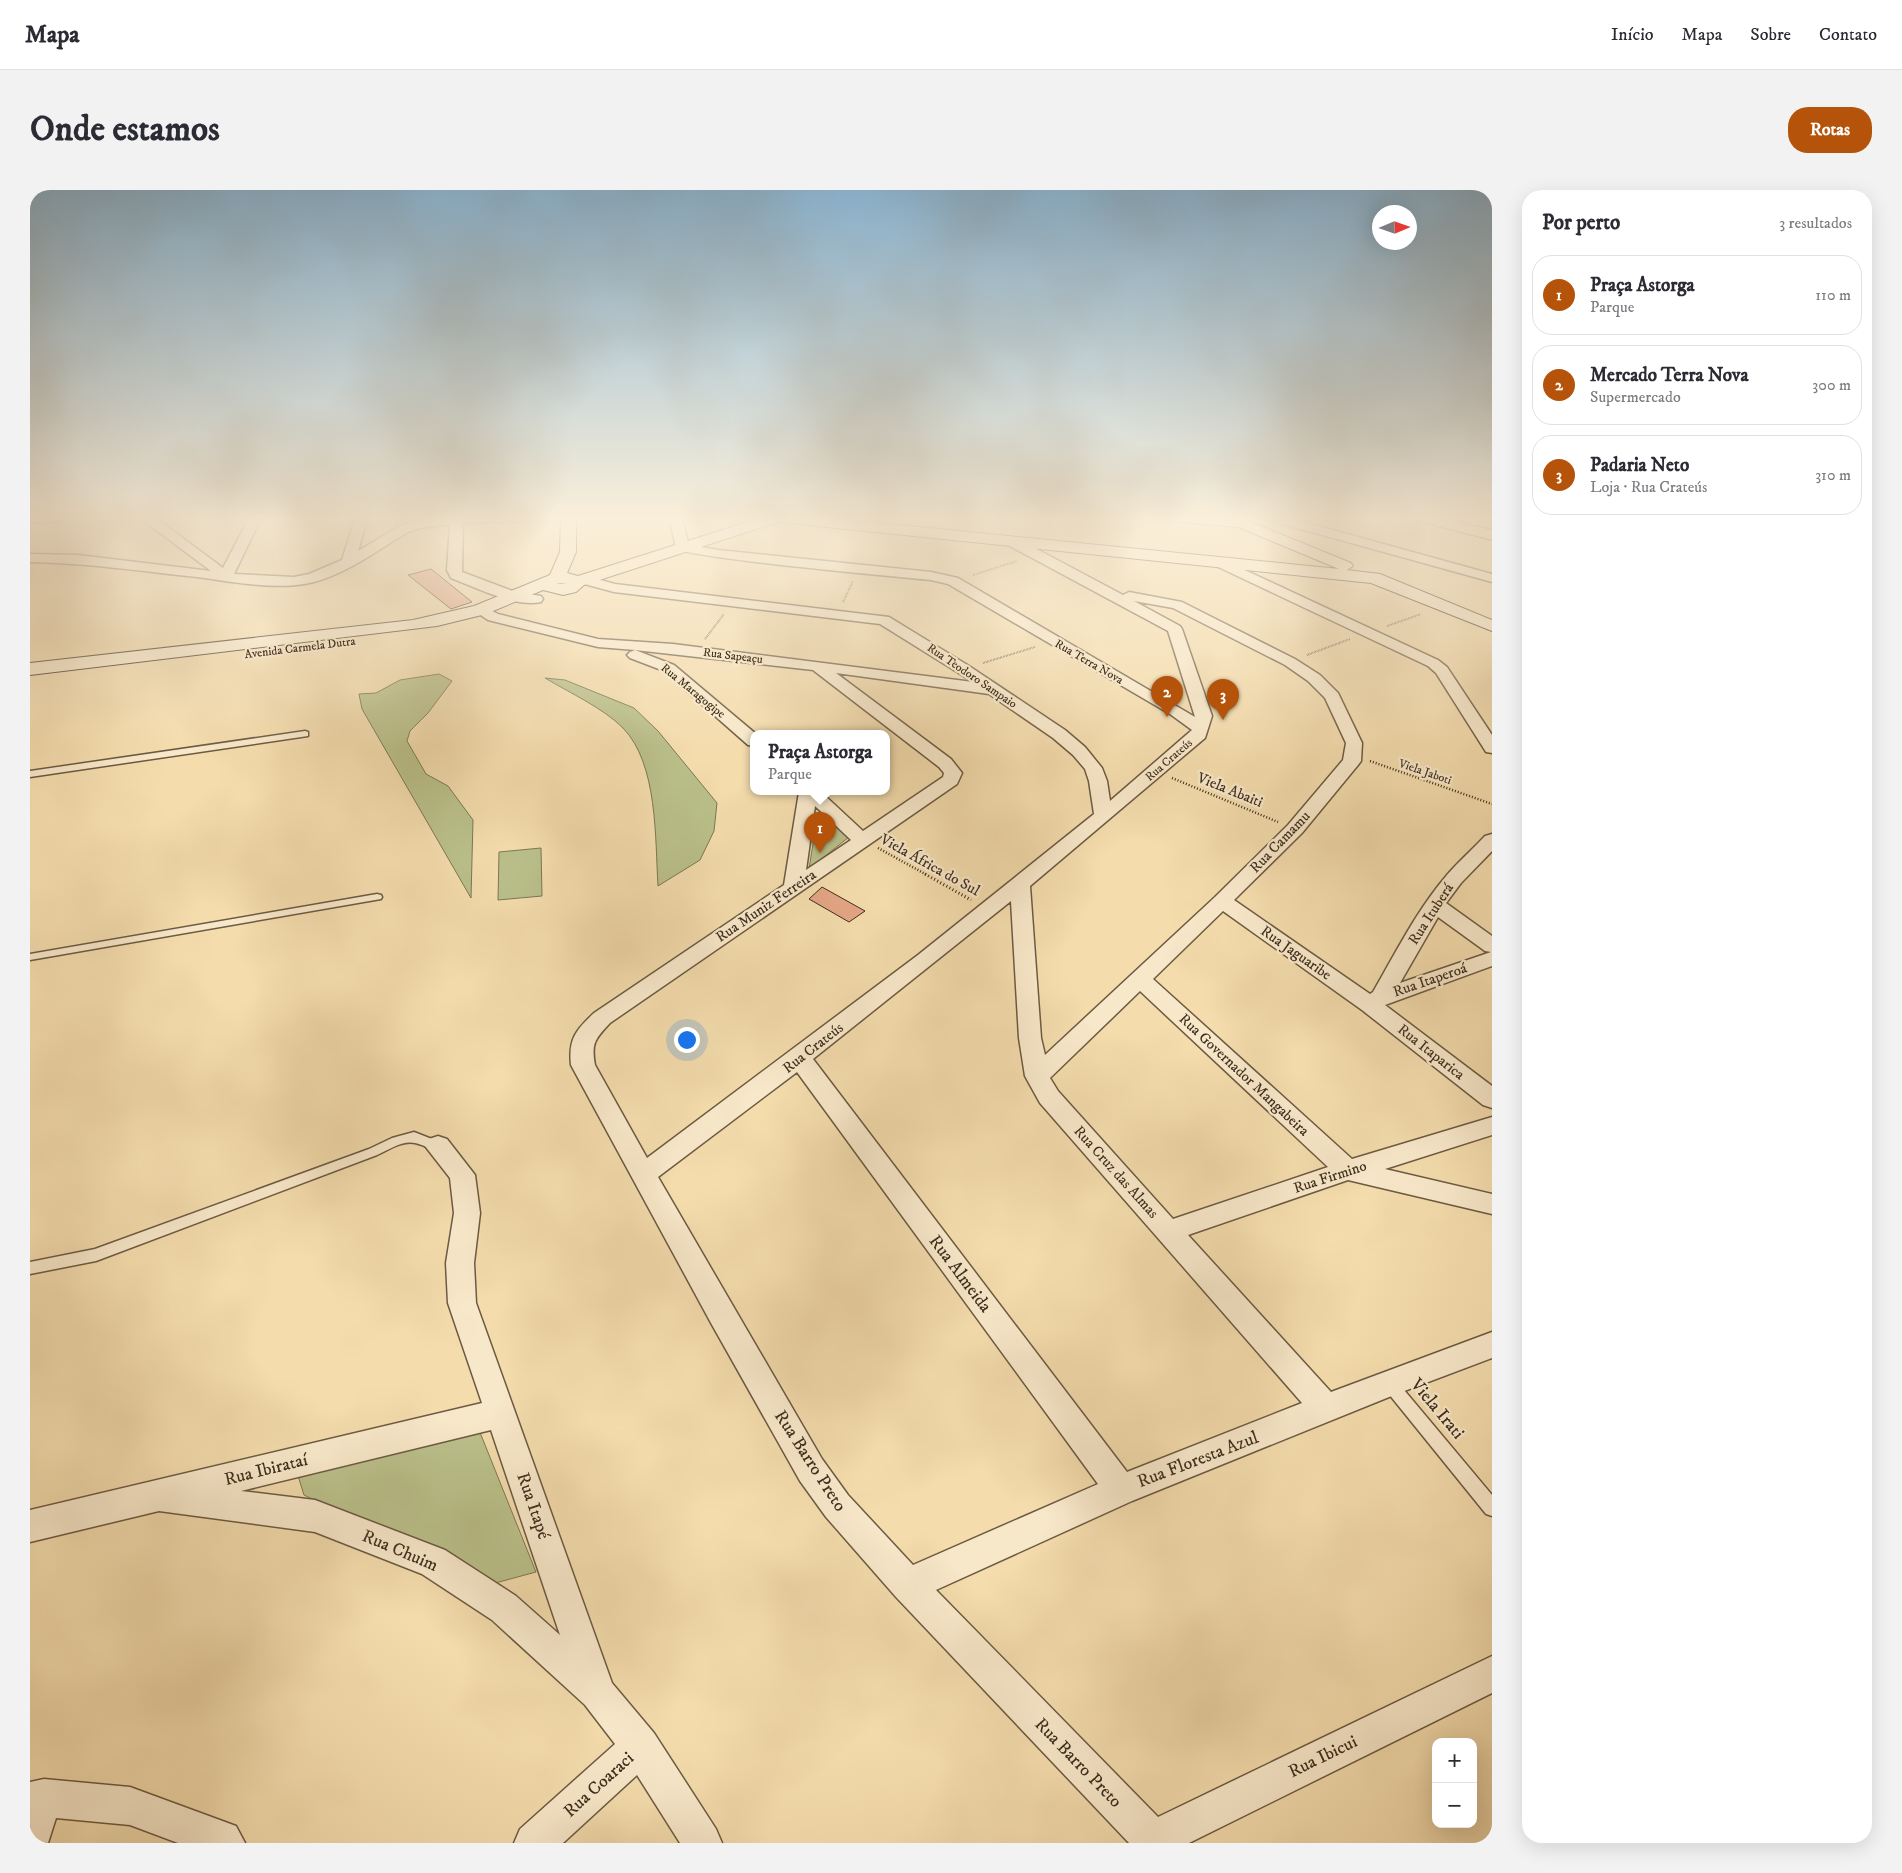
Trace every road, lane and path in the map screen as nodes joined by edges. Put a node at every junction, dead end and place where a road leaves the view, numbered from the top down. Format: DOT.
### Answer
graph roads {
  1 [pos="505,593"];
  2 [pos="524,593"];
  3 [pos="546,593"];
  4 [pos="658,593"];
  5 [pos="847,593"];
  6 [pos="973,593"];
  7 [pos="1108,593"];
  8 [pos="1295,593"];
  9 [pos="1411,593"];
  10 [pos="513,596"];
  11 [pos="536,599"];
  12 [pos="733,602"];
  13 [pos="487,613"];
  14 [pos="837,614"];
  15 [pos="1197,615"];
  16 [pos="1412,617"];
  17 [pos="1167,624"];
  18 [pos="1492,626"];
  19 [pos="1370,632"];
  20 [pos="1053,641"];
  21 [pos="598,643"];
  22 [pos="673,650"];
  23 [pos="696,652"];
  24 [pos="1290,662"];
  25 [pos="663,664"];
  26 [pos="817,666"];
  27 [pos="30,669"];
  28 [pos="964,670"];
  29 [pos="30,681"];
  30 [pos="990,689"];
  31 [pos="1202,722"];
  32 [pos="305,734"];
  33 [pos="750,739"];
  34 [pos="1492,748"];
  35 [pos="1353,755"];
  36 [pos="1156,772"];
  37 [pos="30,774"];
  38 [pos="1098,780"];
  39 [pos="808,795"];
  40 [pos="812,795"];
  41 [pos="1129,795"];
  42 [pos="1492,804"];
  43 [pos="1103,816"];
  44 [pos="1295,829"];
  45 [pos="862,840"];
  46 [pos="1492,840"];
  47 [pos="1020,885"];
  48 [pos="793,888"];
  49 [pos="377,897"];
  50 [pos="1222,901"];
  51 [pos="1435,906"];
  52 [pos="984,913"];
  53 [pos="1022,916"];
  54 [pos="1492,946"];
  55 [pos="30,958"];
  56 [pos="1492,958"];
  57 [pos="1140,979"];
  58 [pos="1375,1001"];
  59 [pos="800,1058"];
  60 [pos="583,1065"];
  61 [pos="1037,1076"];
  62 [pos="1492,1099"];
  63 [pos="1492,1126"];
  64 [pos="438,1146"];
  65 [pos="1348,1170"];
  66 [pos="644,1174"];
  67 [pos="1492,1204"];
  68 [pos="1169,1231"];
  69 [pos="30,1268"];
  70 [pos="1492,1345"];
  71 [pos="1389,1383"];
  72 [pos="1326,1409"];
  73 [pos="501,1413"];
  74 [pos="1121,1490"];
  75 [pos="161,1496"];
  76 [pos="1492,1508"];
  77 [pos="30,1526"];
  78 [pos="908,1585"];
  79 [pos="1492,1674"];
  80 [pos="598,1694"];
  81 [pos="641,1746"];
  82 [pos="37,1800"];
  83 [pos="30,1839"];
  84 [pos="1155,1842"];
  85 [pos="225,1843"];
  86 [pos="534,1843"];
  87 [pos="702,1843"];
  1 -- 10 [label="street"];
  2 -- 10 [label="street, Avenida Carmela Dutra"];
  3 -- 11 [label="street, Avenida Carmela Dutra"];
  4 -- 12 [label="street, Rua Teodoro Sampaio"];
  5 -- 14 [label="path"];
  6 -- 20 [label="street, Rua Terra Nova"];
  7 -- 15 [label="street"];
  7 -- 17 [label="street"];
  8 -- 19 [label="street"];
  9 -- 18 [label="street"];
  10 -- 11 [label="street"];
  10 -- 13 [label="street, Avenida Carmela Dutra"];
  11 -- 13 [label="street, Avenida Carmela Dutra"];
  12 -- 14 [label="street, Rua Teodoro Sampaio"];
  12 -- 23 [label="path"];
  13 -- 21 [label="street, Rua Sapeaçu"];
  13 -- 27 [label="street, Avenida Carmela Dutra"];
  13 -- 29 [label="street, Avenida Carmela Dutra"];
  14 -- 28 [label="street, Rua Teodoro Sampaio"];
  15 -- 17 [label="street"];
  15 -- 24 [label="street"];
  16 -- 19 [label="path"];
  17 -- 31 [label="street"];
  19 -- 24 [label="path"];
  19 -- 34 [label="street"];
  20 -- 28 [label="path"];
  20 -- 31 [label="street, Rua Terra Nova"];
  21 -- 22 [label="street, Rua Sapeaçu"];
  21 -- 25 [label="street, Rua Maragogipe"];
  22 -- 23 [label="street, Rua Sapeaçu"];
  22 -- 25 [label="street"];
  23 -- 26 [label="street, Rua Sapeaçu"];
  24 -- 35 [label="street"];
  25 -- 33 [label="street, Rua Maragogipe"];
  26 -- 30 [label="street, Rua Sapeaçu"];
  26 -- 45 [label="street, Rua Muniz Ferreira"];
  28 -- 30 [label="street, Rua Teodoro Sampaio"];
  30 -- 38 [label="street, Rua Teodoro Sampaio"];
  31 -- 36 [label="street, Rua Crateús"];
  32 -- 37 [label="lane"];
  35 -- 42 [label="path, Viela Jaboti"];
  35 -- 44 [label="street, Rua Camamu"];
  36 -- 41 [label="street, Rua Crateús"];
  36 -- 44 [label="path, Viela Abaiti"];
  38 -- 41 [label="street"];
  38 -- 43 [label="street, Rua Teodoro Sampaio"];
  39 -- 48 [label="street"];
  40 -- 45 [label="street"];
  41 -- 43 [label="street, Rua Crateús"];
  43 -- 47 [label="street, Rua Crateús"];
  44 -- 50 [label="street, Rua Camamu"];
  45 -- 48 [label="street, Rua Muniz Ferreira"];
  45 -- 52 [label="path, Viela África do Sul"];
  46 -- 51 [label="street, Rua Ituberá"];
  47 -- 52 [label="street, Rua Crateús"];
  47 -- 53 [label="street, Rua Cruz das Almas"];
  48 -- 60 [label="street, Rua Muniz Ferreira"];
  49 -- 55 [label="lane"];
  50 -- 57 [label="street, Rua Camamu"];
  50 -- 58 [label="street, Rua Jaguaribe"];
  51 -- 54 [label="street"];
  51 -- 58 [label="street, Rua Ituberá"];
  52 -- 53 [label="street"];
  52 -- 59 [label="street, Rua Crateús"];
  53 -- 61 [label="street, Rua Cruz das Almas"];
  56 -- 58 [label="street, Rua Itaperoá"];
  57 -- 61 [label="street, Rua Camamu"];
  57 -- 65 [label="street, Rua Governador Mangabeira"];
  58 -- 62 [label="street, Rua Itaparica"];
  59 -- 66 [label="street, Rua Crateús"];
  59 -- 74 [label="street, Rua Almeida"];
  60 -- 66 [label="street, Rua Barro Preto"];
  61 -- 68 [label="street, Rua Cruz das Almas"];
  63 -- 65 [label="street, Rua Firmino"];
  64 -- 69 [label="lane"];
  64 -- 73 [label="street, Rua Itapé"];
  65 -- 67 [label="street"];
  65 -- 68 [label="street, Rua Firmino"];
  66 -- 78 [label="street, Rua Barro Preto"];
  68 -- 72 [label="street, Rua Cruz das Almas"];
  70 -- 71 [label="street, Rua Floresta Azul"];
  71 -- 72 [label="street, Rua Floresta Azul"];
  71 -- 76 [label="lane, Viela Irati"];
  72 -- 74 [label="street, Rua Floresta Azul"];
  73 -- 75 [label="street, Rua Ibirataí"];
  73 -- 80 [label="street, Rua Itapé"];
  74 -- 78 [label="street, Rua Floresta Azul"];
  75 -- 77 [label="street, Rua Ibirataí"];
  75 -- 80 [label="street, Rua Chuim"];
  78 -- 84 [label="street, Rua Barro Preto"];
  79 -- 84 [label="street, Rua Ibicui"];
  80 -- 81 [label="street, Rua Itapé"];
  81 -- 86 [label="street, Rua Coaraci"];
  81 -- 87 [label="street, Rua Itapé"];
  82 -- 83 [label="street"];
  82 -- 85 [label="street"];
}
